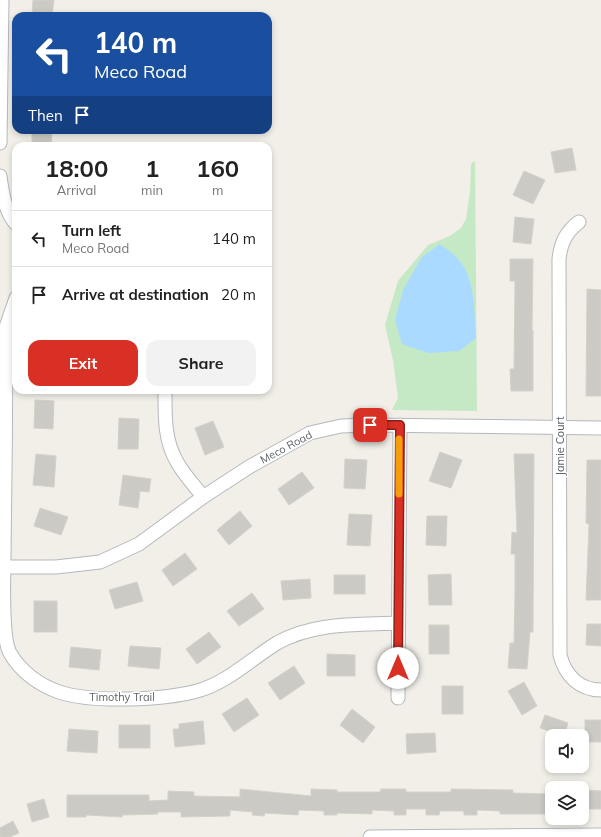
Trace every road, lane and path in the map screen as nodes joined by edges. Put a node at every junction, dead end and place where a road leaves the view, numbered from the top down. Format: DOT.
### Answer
graph roads {
  1 [pos="2,0"];
  2 [pos="0,143"];
  3 [pos="0,176"];
  4 [pos="12,216"];
  5 [pos="579,222"];
  6 [pos="12,310"];
  7 [pos="165,394"];
  8 [pos="400,425"];
  9 [pos="560,427"];
  10 [pos="601,428"];
  11 [pos="203,497"];
  12 [pos="2,567"];
  13 [pos="398,624"];
  14 [pos="601,690"];
  15 [pos="398,698"];
  16 [pos="601,835"];
  17 [pos="557,836"];
  18 [pos="370,837"];
  19 [pos="382,837"];
  1 -- 2 [label="street"];
  3 -- 4 [label="street"];
  5 -- 9 [label="street, Jamie Court"];
  6 -- 12 [label="street, Timothy Trail"];
  7 -- 11 [label="street"];
  8 -- 9 [label="street, Meco Road"];
  8 -- 11 [label="street, Meco Road"];
  8 -- 13 [label="street"];
  9 -- 10 [label="street, Meco Road"];
  9 -- 14 [label="street, Jamie Court"];
  11 -- 12 [label="street, Meco Road"];
  12 -- 13 [label="street, Timothy Trail"];
  13 -- 15 [label="street"];
  16 -- 17 [label="street"];
  17 -- 19 [label="street"];
  18 -- 19 [label="street"];
}
